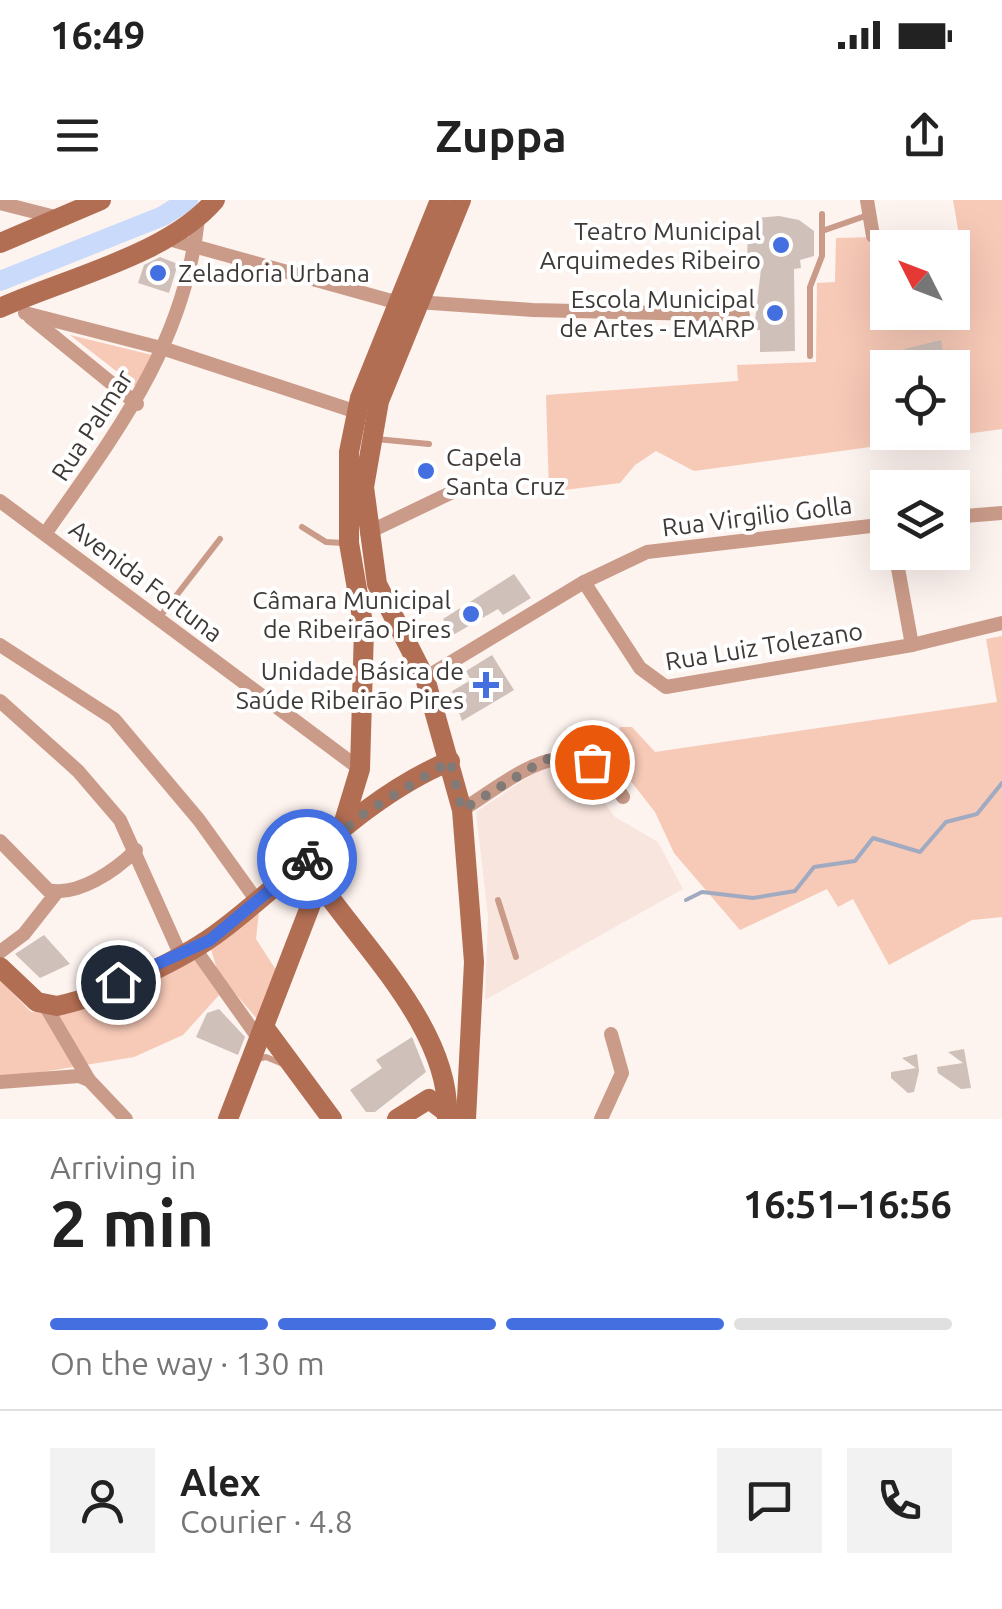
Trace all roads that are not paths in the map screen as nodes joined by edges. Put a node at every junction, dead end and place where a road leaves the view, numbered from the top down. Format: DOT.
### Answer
graph roads {
  1 [pos="101,200"];
  2 [pos="215,200"];
  3 [pos="440,200"];
  4 [pos="461,200"];
  5 [pos="0,203"];
  6 [pos="868,208"];
  7 [pos="822,214"];
  8 [pos="60,218"];
  9 [pos="198,219"];
  10 [pos="822,231"];
  11 [pos="172,240"];
  12 [pos="0,243"];
  13 [pos="195,246"];
  14 [pos="185,279"];
  15 [pos="408,301"];
  16 [pos="0,308"];
  17 [pos="743,316"];
  18 [pos="165,349"];
  19 [pos="810,356"];
  20 [pos="137,404"];
  21 [pos="357,412"];
  22 [pos="370,439"];
  23 [pos="429,444"];
  24 [pos="464,486"];
  25 [pos="0,501"];
  26 [pos="1002,512"];
  27 [pos="970,516"];
  28 [pos="870,526"];
  29 [pos="302,527"];
  30 [pos="45,534"];
  31 [pos="358,538"];
  32 [pos="220,539"];
  33 [pos="898,570"];
  34 [pos="584,582"];
  35 [pos="158,618"];
  36 [pos="1002,622"];
  37 [pos="364,629"];
  38 [pos="399,630"];
  39 [pos="912,645"];
  40 [pos="0,646"];
  41 [pos="425,678"];
  42 [pos="0,701"];
  43 [pos="450,761"];
  44 [pos="360,769"];
  45 [pos="623,797"];
  46 [pos="462,810"];
  47 [pos="346,827"];
  48 [pos="0,841"];
  49 [pos="136,850"];
  50 [pos="296,868"];
  51 [pos="58,892"];
  52 [pos="498,900"];
  53 [pos="257,901"];
  54 [pos="341,913"];
  55 [pos="307,918"];
  56 [pos="0,952"];
  57 [pos="188,952"];
  58 [pos="516,957"];
  59 [pos="0,966"];
  60 [pos="41,1004"];
  61 [pos="473,1032"];
  62 [pos="261,1033"];
  63 [pos="611,1034"];
  64 [pos="433,1044"];
  65 [pos="252,1060"];
  66 [pos="89,1080"];
  67 [pos="0,1082"];
  68 [pos="440,1115"];
  69 [pos="126,1119"];
  70 [pos="228,1119"];
  71 [pos="328,1119"];
  72 [pos="397,1119"];
  73 [pos="600,1119"];
  1 -- 8 [label="main road"];
  2 -- 9 [label="main road"];
  3 -- 15 [label="main road"];
  4 -- 15 [label="main road"];
  5 -- 8 [label="street"];
  6 -- 10 [label="lane"];
  7 -- 10 [label="lane"];
  8 -- 12 [label="main road"];
  9 -- 11 [label="main road"];
  9 -- 13 [label="street, Rua Palmar"];
  10 -- 19 [label="lane"];
  11 -- 13 [label="street"];
  11 -- 14 [label="street, Rua Palmar"];
  11 -- 16 [label="main road"];
  13 -- 14 [label="street, Rua Palmar"];
  13 -- 15 [label="street"];
  14 -- 18 [label="street, Rua Palmar"];
  15 -- 17 [label="street"];
  15 -- 21 [label="main road"];
  15 -- 22 [label="main road"];
  18 -- 20 [label="street, Rua Palmar"];
  18 -- 20 [label="street"];
  18 -- 21 [label="street"];
  20 -- 30 [label="street, Rua Palmar"];
  21 -- 31 [label="main road"];
  22 -- 23 [label="lane"];
  22 -- 31 [label="main road"];
  24 -- 31 [label="street"];
  25 -- 30 [label="street, Avenida Fortuna"];
  26 -- 27 [label="street"];
  28 -- 34 [label="street, Rua Virgilio Golla"];
  29 -- 31 [label="lane"];
  30 -- 35 [label="street, Avenida Fortuna"];
  31 -- 37 [label="main road"];
  31 -- 38 [label="main road"];
  32 -- 35 [label="lane"];
  33 -- 39 [label="street"];
  34 -- 39 [label="street, Rua Luiz Tolezano"];
  34 -- 41 [label="street, Rua Virgilio Golla"];
  35 -- 44 [label="street, Avenida Fortuna"];
  36 -- 39 [label="street, Rua Luiz Tolezano"];
  37 -- 38 [label="main road"];
  37 -- 44 [label="main road"];
  38 -- 41 [label="main road"];
  40 -- 53 [label="street"];
  41 -- 43 [label="main road"];
  42 -- 49 [label="street"];
  43 -- 46 [label="main road"];
  43 -- 47 [label="main road"];
  44 -- 47 [label="main road"];
  45 -- 46 [label="street"];
  46 -- 61 [label="main road"];
  47 -- 50 [label="main road"];
  47 -- 54 [label="main road"];
  48 -- 51 [label="street"];
  49 -- 51 [label="street"];
  49 -- 57 [label="street"];
  50 -- 53 [label="main road"];
  50 -- 55 [label="main road"];
  51 -- 56 [label="street"];
  52 -- 58 [label="lane"];
  53 -- 57 [label="main road"];
  54 -- 55 [label="main road"];
  54 -- 64 [label="main road"];
  55 -- 62 [label="main road"];
  57 -- 60 [label="main road"];
  57 -- 62 [label="street"];
  59 -- 60 [label="main road"];
  60 -- 66 [label="street"];
  61 -- 64 [label="main road"];
  61 -- 68 [label="main road"];
  62 -- 65 [label="main road"];
  62 -- 71 [label="main road"];
  63 -- 73 [label="street"];
  64 -- 68 [label="main road"];
  65 -- 70 [label="main road"];
  65 -- 71 [label="lane"];
  66 -- 67 [label="street"];
  66 -- 69 [label="street"];
  68 -- 72 [label="main road"];
}
